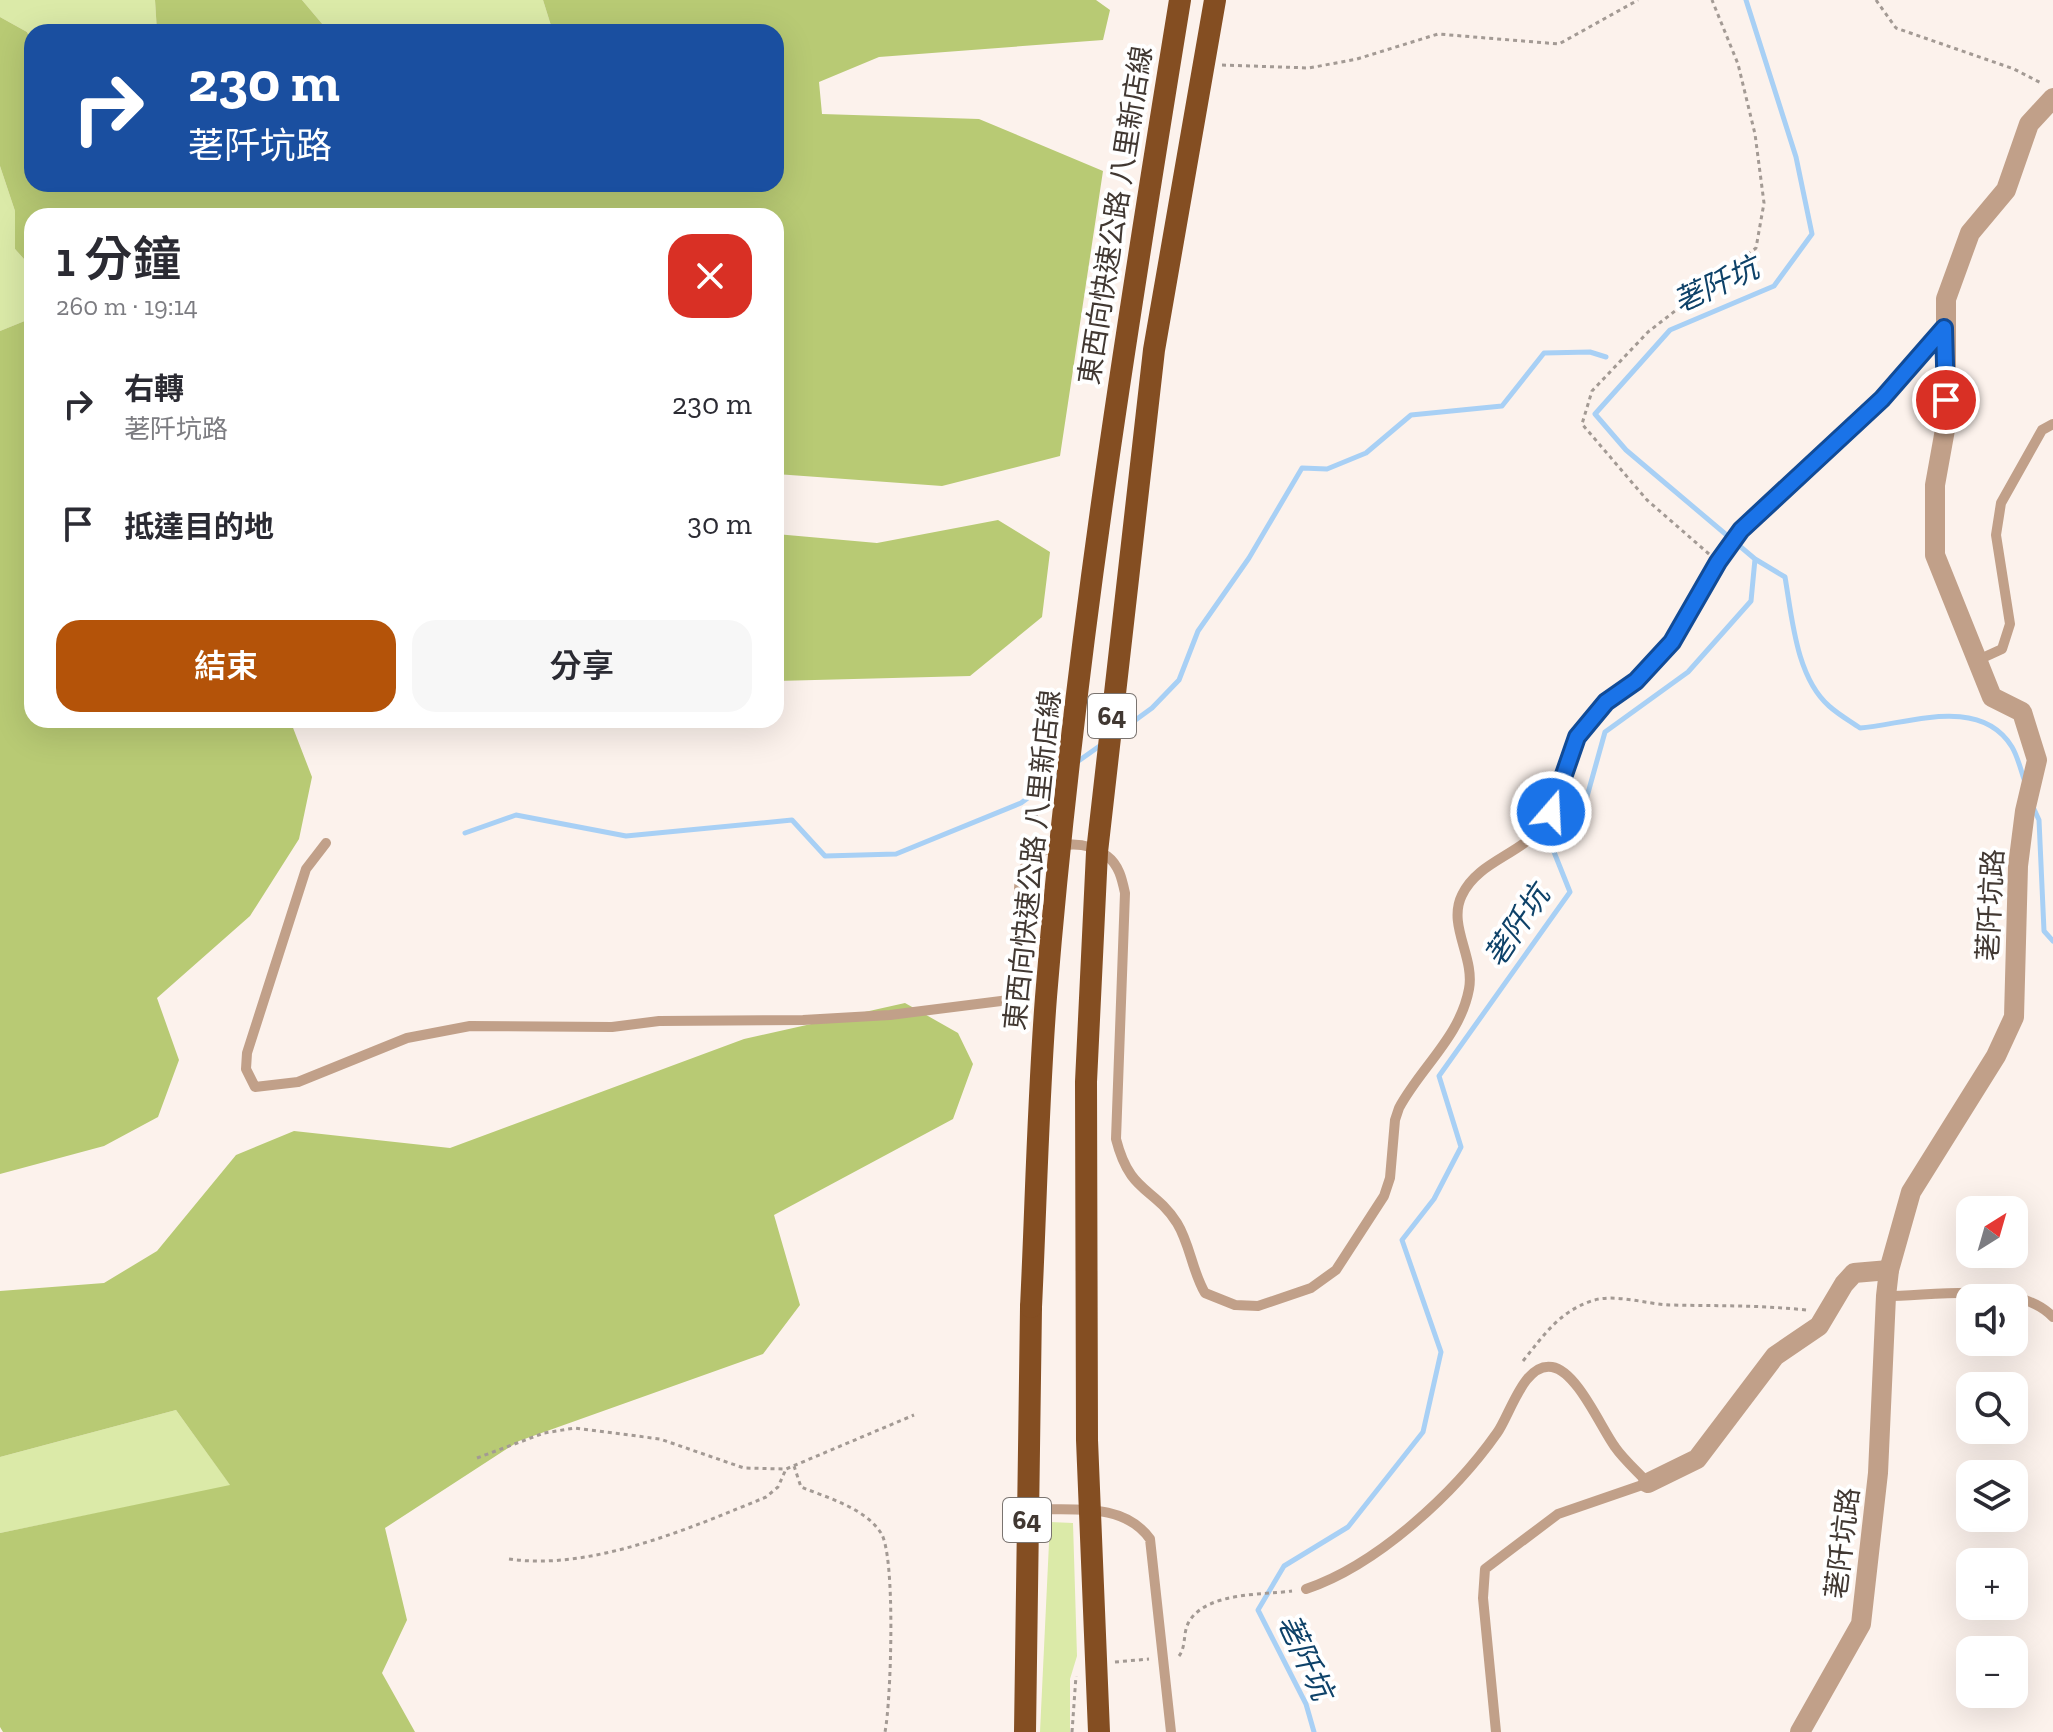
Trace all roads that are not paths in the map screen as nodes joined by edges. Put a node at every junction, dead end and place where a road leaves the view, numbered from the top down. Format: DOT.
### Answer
graph roads {
  1 [pos="1180,0"];
  2 [pos="1215,0"];
  3 [pos="2049,92"];
  4 [pos="1944,328"];
  5 [pos="2053,424"];
  6 [pos="1978,660"];
  7 [pos="326,843"];
  8 [pos="1889,1270"];
  9 [pos="1886,1296"];
  10 [pos="2053,1317"];
  11 [pos="1648,1483"];
  12 [pos="1027,1509"];
  13 [pos="1306,1589"];
  14 [pos="1025,1732"];
  15 [pos="1099,1732"];
  16 [pos="1171,1732"];
  17 [pos="1496,1732"];
  18 [pos="1800,1732"];
  1 -- 12 [label="highway, 東西向快速公路 八里新店線 / 64, bridge"];
  2 -- 15 [label="highway, 64, bridge"];
  3 -- 4 [label="street, 荖阡坑路"];
  4 -- 6 [label="street, 荖阡坑路"];
  4 -- 7 [label="lane"];
  5 -- 6 [label="lane"];
  6 -- 8 [label="street, 荖阡坑路"];
  8 -- 9 [label="street, 荖阡坑路"];
  8 -- 11 [label="street"];
  9 -- 10 [label="lane"];
  9 -- 18 [label="street, 荖阡坑路"];
  11 -- 13 [label="lane"];
  11 -- 17 [label="lane"];
  12 -- 14 [label="highway, 東西向快速公路 八里新店線 / 64"];
  12 -- 16 [label="lane"];
}
